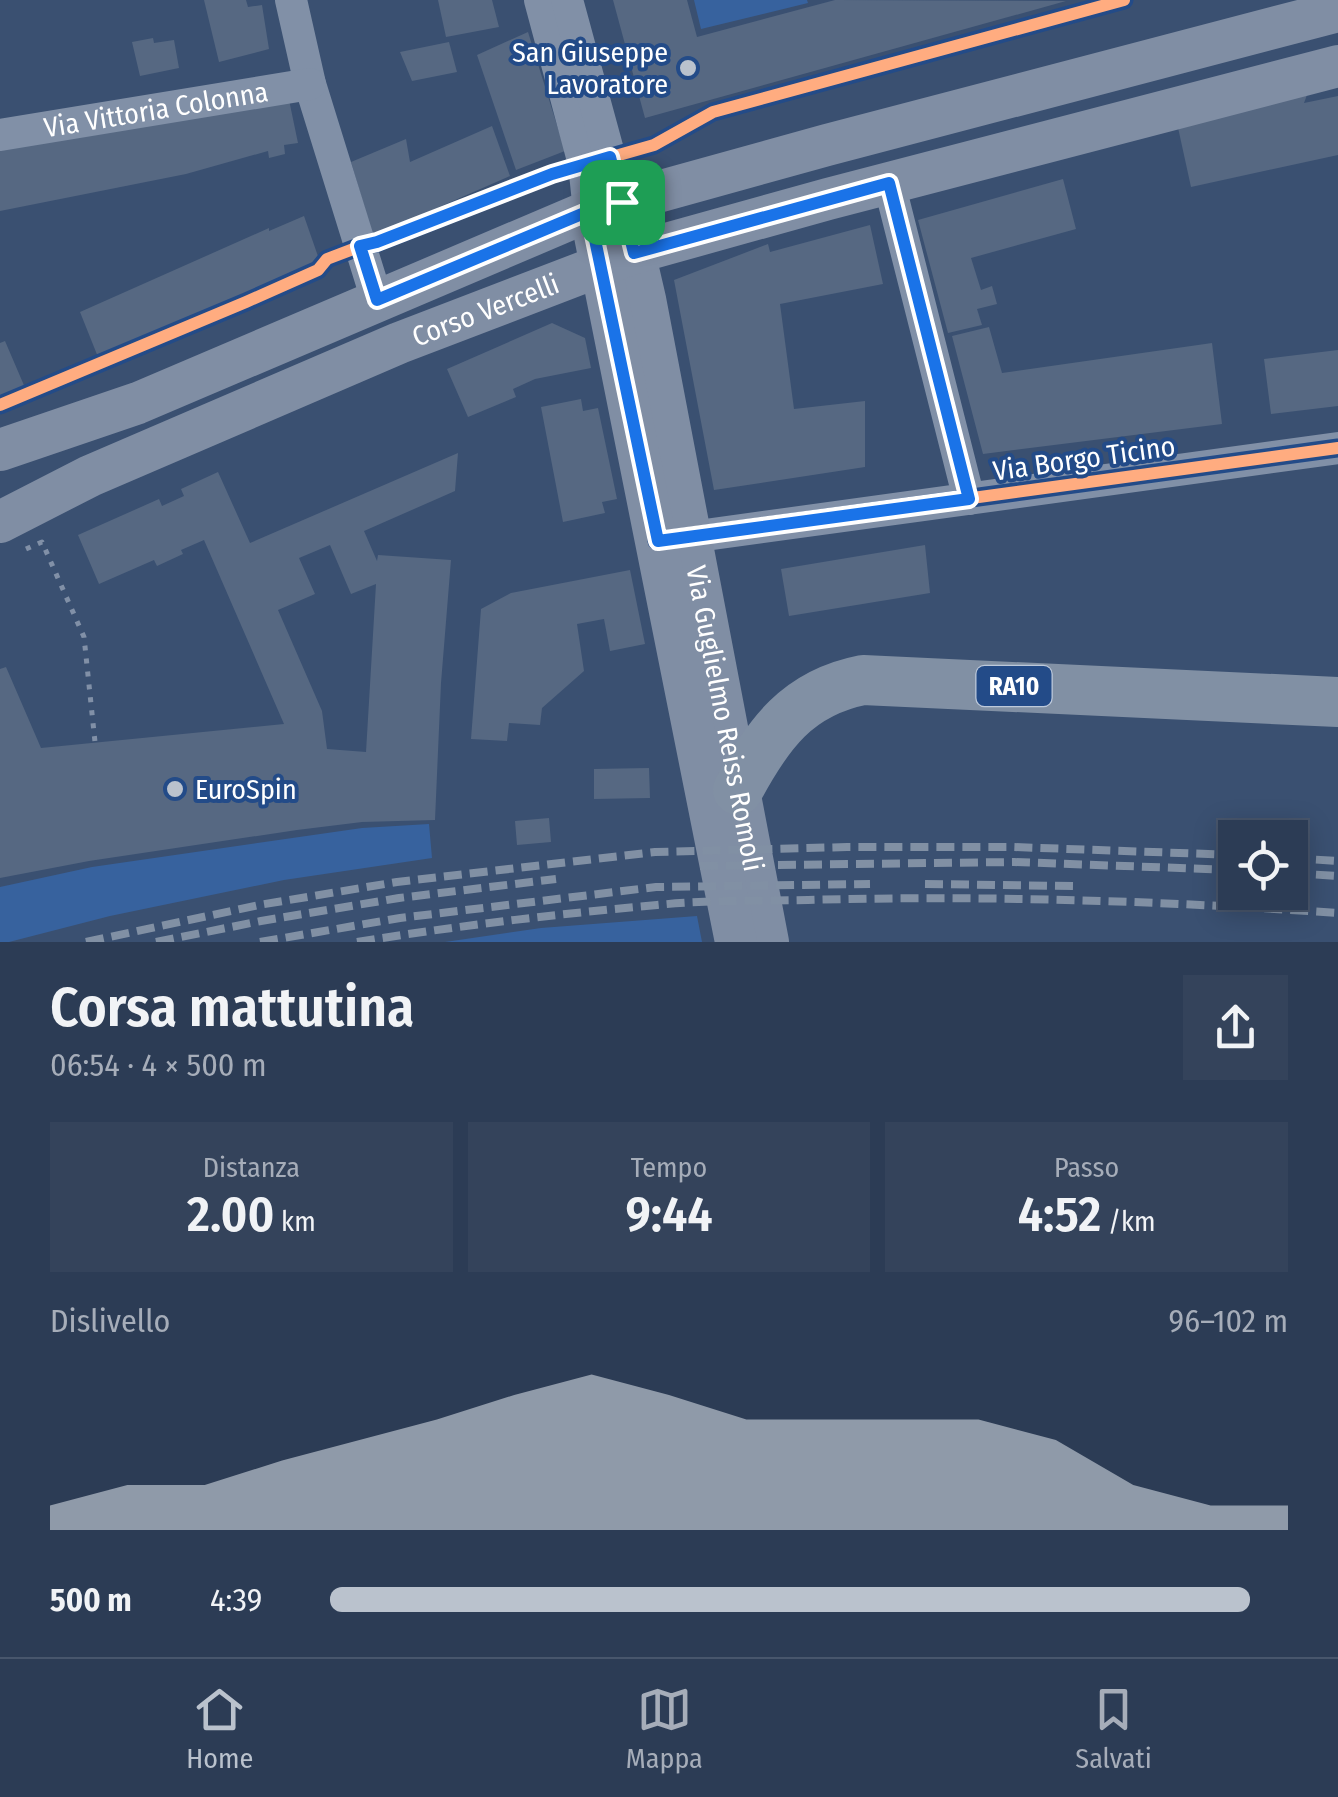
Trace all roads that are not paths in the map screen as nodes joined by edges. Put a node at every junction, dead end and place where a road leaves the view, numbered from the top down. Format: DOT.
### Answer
graph roads {
  1 [pos="291,0"];
  2 [pos="540,0"];
  3 [pos="567,0"];
  4 [pos="1338,12"];
  5 [pos="1338,66"];
  6 [pos="310,84"];
  7 [pos="0,135"];
  8 [pos="889,183"];
  9 [pos="606,206"];
  10 [pos="618,259"];
  11 [pos="522,295"];
  12 [pos="377,300"];
  13 [pos="618,341"];
  14 [pos="1338,448"];
  15 [pos="0,450"];
  16 [pos="969,499"];
  17 [pos="13,536"];
  18 [pos="673,539"];
  19 [pos="1338,702"];
  20 [pos="729,797"];
  21 [pos="736,942"];
  22 [pos="768,942"];
  1 -- 6 [label="street"];
  2 -- 9 [label="street"];
  3 -- 9 [label="street"];
  4 -- 9 [label="main road, Corso Vercelli"];
  5 -- 8 [label="main road, Corso Vercelli"];
  6 -- 7 [label="street, Via Vittoria Colonna"];
  6 -- 12 [label="street"];
  8 -- 10 [label="main road, Corso Vercelli"];
  8 -- 16 [label="street"];
  9 -- 10 [label="main road, Via Guglielmo Reiss Romoli"];
  9 -- 12 [label="main road, Corso Vercelli"];
  10 -- 11 [label="main road, Corso Vercelli"];
  10 -- 13 [label="main road, Via Guglielmo Reiss Romoli"];
  10 -- 18 [label="main road, Via Guglielmo Reiss Romoli"];
  11 -- 13 [label="main road"];
  11 -- 17 [label="main road, Corso Vercelli"];
  12 -- 15 [label="main road, Corso Vercelli"];
  13 -- 18 [label="main road, Via Guglielmo Reiss Romoli"];
  14 -- 16 [label="street, Via Borgo Ticino"];
  16 -- 18 [label="street, Via Borgo Ticino"];
  18 -- 20 [label="main road, Via Guglielmo Reiss Romoli"];
  19 -- 20 [label="highway, RA10"];
  20 -- 21 [label="main road, Via Guglielmo Reiss Romoli"];
  20 -- 22 [label="main road, Via Guglielmo Reiss Romoli"];
}
